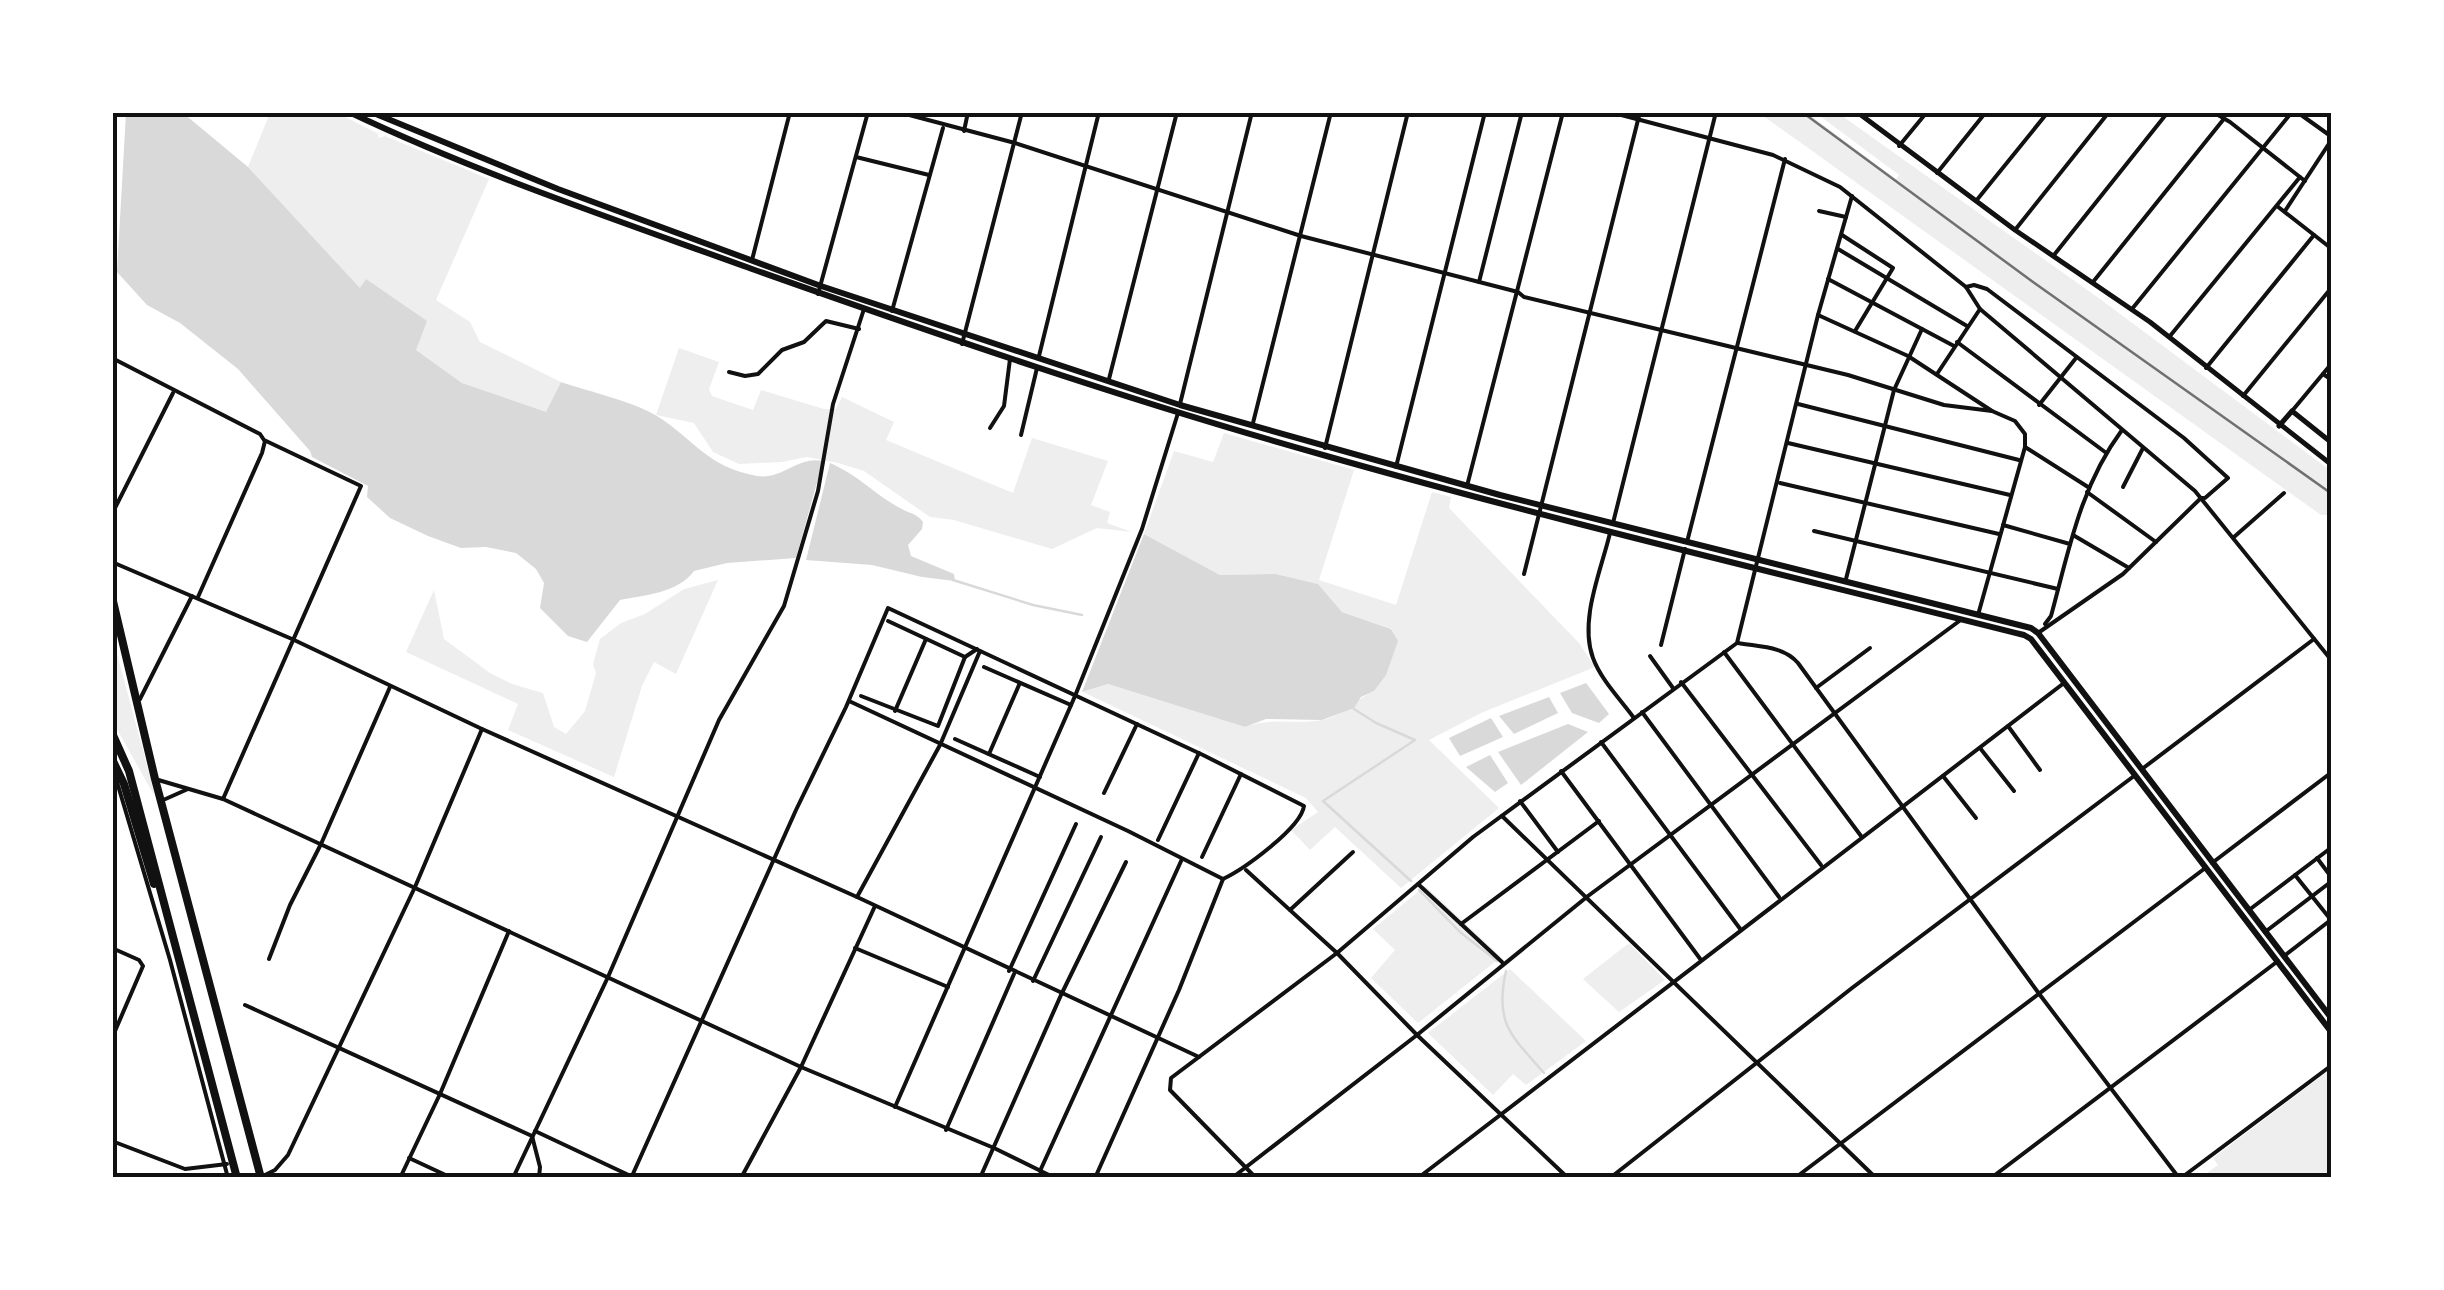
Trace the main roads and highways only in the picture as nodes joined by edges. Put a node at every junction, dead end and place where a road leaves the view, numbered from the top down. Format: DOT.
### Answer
graph roads {
  1 [pos="349,112"];
  2 [pos="371,112"];
  3 [pos="517,178"];
  4 [pos="557,193"];
  5 [pos="820,290"];
  6 [pos="964,340"];
  7 [pos="1038,364"];
  8 [pos="1179,409"];
  9 [pos="1206,417"];
  10 [pos="1324,452"];
  11 [pos="1499,499"];
  12 [pos="112,597"];
  13 [pos="1945,610"];
  14 [pos="112,732"];
  15 [pos="112,759"];
  16 [pos="2138,772"];
  17 [pos="2155,794"];
  18 [pos="166,916"];
  19 [pos="2281,959"];
  20 [pos="2332,1020"];
  21 [pos="2332,1033"];
  22 [pos="261,1177"];
  23 [pos="237,1178"];
  1 -- 3 [label="main road"];
  2 -- 3 [label="main road"];
  3 -- 4 [label="main road"];
  4 -- 5 [label="main road"];
  4 -- 5 [label="main road"];
  5 -- 6 [label="main road"];
  5 -- 6 [label="main road"];
  6 -- 7 [label="main road"];
  6 -- 7 [label="main road"];
  7 -- 8 [label="main road"];
  7 -- 8 [label="main road"];
  8 -- 9 [label="main road"];
  9 -- 10 [label="main road"];
  9 -- 10 [label="main road"];
  10 -- 11 [label="main road"];
  10 -- 11 [label="main road"];
  11 -- 13 [label="main road"];
  12 -- 22 [label="highway"];
  13 -- 16 [label="main road"];
  13 -- 16 [label="main road"];
  14 -- 18 [label="highway"];
  15 -- 18 [label="highway"];
  16 -- 17 [label="main road"];
  17 -- 19 [label="main road"];
  17 -- 19 [label="main road"];
  18 -- 23 [label="highway"];
  19 -- 20 [label="main road"];
  19 -- 21 [label="main road"];
}
